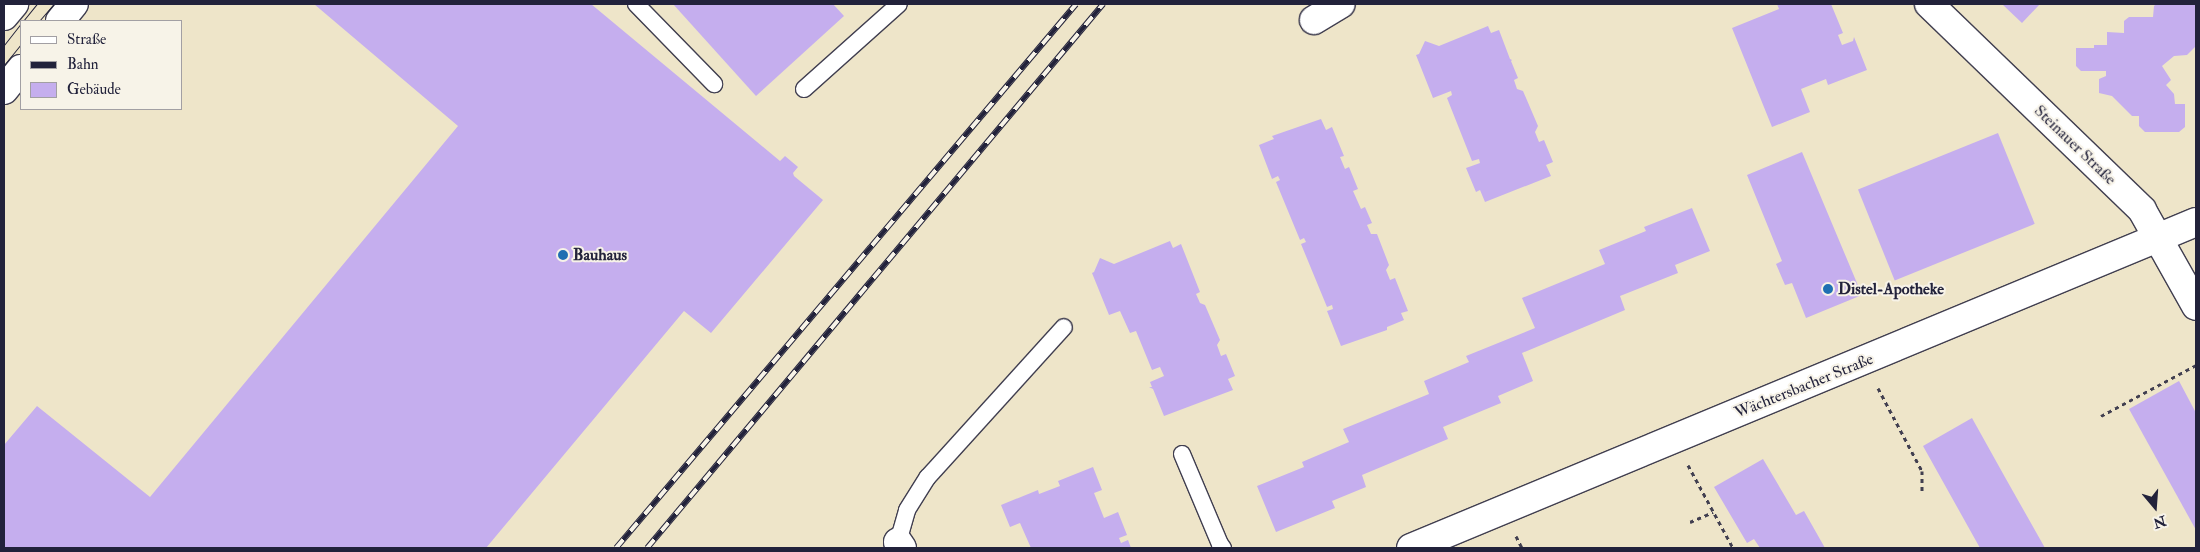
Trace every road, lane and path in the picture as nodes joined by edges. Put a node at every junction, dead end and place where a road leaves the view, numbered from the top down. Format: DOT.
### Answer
graph roads {
  1 [pos="14,4"];
  2 [pos="74,4"];
  3 [pos="636,4"];
  4 [pos="899,4"];
  5 [pos="1342,4"];
  6 [pos="1929,4"];
  7 [pos="4,16"];
  8 [pos="61,20"];
  9 [pos="1314,20"];
  10 [pos="20,69"];
  11 [pos="714,84"];
  12 [pos="804,89"];
  13 [pos="4,90"];
  14 [pos="2196,222"];
  15 [pos="2158,238"];
  16 [pos="2196,306"];
  17 [pos="1064,327"];
  18 [pos="1864,361"];
  19 [pos="2196,365"];
  20 [pos="2101,416"];
  21 [pos="1674,440"];
  22 [pos="1182,454"];
  23 [pos="1922,491"];
  24 [pos="1713,512"];
  25 [pos="1690,522"];
  26 [pos="900,545"];
  27 [pos="1223,548"];
  28 [pos="1411,548"];
  29 [pos="1733,548"];
  1 -- 7 [label="street"];
  2 -- 8 [label="street"];
  3 -- 11 [label="lane"];
  4 -- 12 [label="lane"];
  5 -- 9 [label="street"];
  6 -- 15 [label="street, Steinauer Straße"];
  10 -- 13 [label="street"];
  14 -- 15 [label="street, Wächtersbacher Straße"];
  15 -- 16 [label="street, Steinauer Straße"];
  15 -- 18 [label="street, Wächtersbacher Straße"];
  17 -- 26 [label="lane"];
  18 -- 21 [label="street, Wächtersbacher Straße"];
  18 -- 23 [label="path"];
  19 -- 20 [label="path"];
  21 -- 24 [label="path"];
  21 -- 28 [label="street, Wächtersbacher Straße"];
  22 -- 27 [label="lane"];
  24 -- 25 [label="path"];
  24 -- 29 [label="path"];
}
